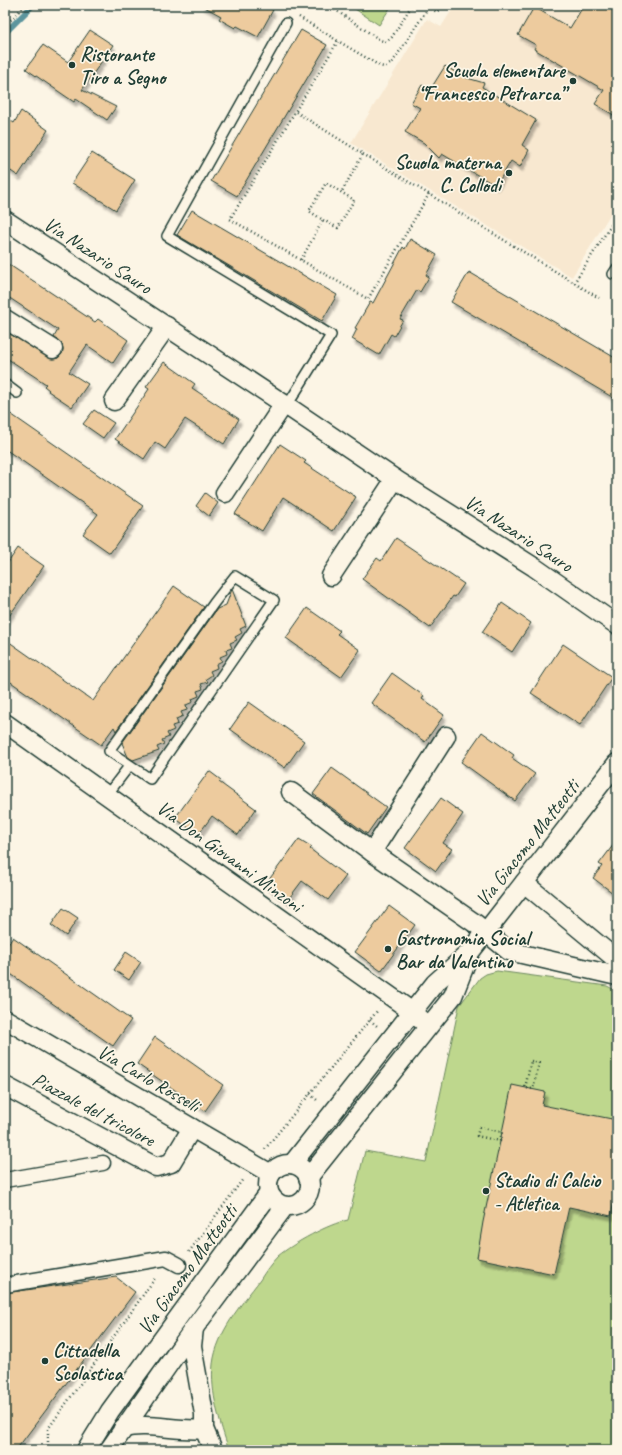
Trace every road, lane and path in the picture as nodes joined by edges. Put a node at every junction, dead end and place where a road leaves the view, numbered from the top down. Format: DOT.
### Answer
graph roads {
  1 [pos="25,5"];
  2 [pos="280,5"];
  3 [pos="328,5"];
  4 [pos="412,5"];
  5 [pos="424,5"];
  6 [pos="444,5"];
  7 [pos="428,8"];
  8 [pos="286,23"];
  9 [pos="5,26"];
  10 [pos="338,41"];
  11 [pos="296,112"];
  12 [pos="362,154"];
  13 [pos="341,193"];
  14 [pos="429,194"];
  15 [pos="617,216"];
  16 [pos="5,220"];
  17 [pos="323,220"];
  18 [pos="301,260"];
  19 [pos="574,283"];
  20 [pos="599,298"];
  21 [pos="5,319"];
  22 [pos="167,326"];
  23 [pos="53,349"];
  24 [pos="5,384"];
  25 [pos="17,393"];
  26 [pos="114,401"];
  27 [pos="286,405"];
  28 [pos="396,479"];
  29 [pos="225,493"];
  30 [pos="331,576"];
  31 [pos="617,625"];
  32 [pos="5,723"];
  33 [pos="446,736"];
  34 [pos="617,763"];
  35 [pos="130,765"];
  36 [pos="291,792"];
  37 [pos="107,795"];
  38 [pos="372,852"];
  39 [pos="524,883"];
  40 [pos="485,932"];
  41 [pos="471,951"];
  42 [pos="617,960"];
  43 [pos="617,976"];
  44 [pos="412,1012"];
  45 [pos="5,1019"];
  46 [pos="370,1020"];
  47 [pos="428,1026"];
  48 [pos="539,1063"];
  49 [pos="5,1086"];
  50 [pos="479,1127"];
  51 [pos="192,1128"];
  52 [pos="103,1163"];
  53 [pos="292,1164"];
  54 [pos="249,1170"];
  55 [pos="271,1174"];
  56 [pos="308,1178"];
  57 [pos="5,1180"];
  58 [pos="269,1193"];
  59 [pos="285,1206"];
  60 [pos="179,1265"];
  61 [pos="5,1285"];
  62 [pos="194,1328"];
  63 [pos="123,1428"];
  64 [pos="204,1429"];
  65 [pos="48,1450"];
  66 [pos="86,1450"];
  67 [pos="109,1450"];
  68 [pos="213,1450"];
  1 -- 9 [label="path"];
  2 -- 10 [label="path"];
  3 -- 4 [label="path"];
  5 -- 7 [label="path"];
  6 -- 7 [label="path"];
  7 -- 10 [label="path"];
  8 -- 27 [label="lane"];
  10 -- 11 [label="path"];
  11 -- 12 [label="path"];
  11 -- 18 [label="path"];
  12 -- 13 [label="path"];
  12 -- 14 [label="path"];
  13 -- 17 [label="path"];
  13 -- 17 [label="path"];
  14 -- 18 [label="path"];
  14 -- 19 [label="path"];
  15 -- 19 [label="path"];
  16 -- 22 [label="street, Via Nazario Sauro"];
  17 -- 18 [label="path"];
  19 -- 20 [label="path"];
  21 -- 23 [label="street"];
  22 -- 26 [label="street"];
  22 -- 27 [label="street, Via Nazario Sauro"];
  24 -- 25 [label="lane"];
  27 -- 28 [label="street, Via Nazario Sauro"];
  27 -- 29 [label="street"];
  28 -- 30 [label="street"];
  28 -- 31 [label="street, Via Nazario Sauro"];
  32 -- 37 [label="street, Via Don Giovanni Minzoni"];
  33 -- 38 [label="street"];
  34 -- 39 [label="street, Via Giacomo Matteotti"];
  35 -- 35 [label="lane"];
  35 -- 37 [label="lane"];
  36 -- 38 [label="street"];
  37 -- 44 [label="street, Via Don Giovanni Minzoni"];
  38 -- 40 [label="street"];
  39 -- 40 [label="street, Via Giacomo Matteotti"];
  39 -- 42 [label="street"];
  40 -- 41 [label="street, Via Giacomo Matteotti"];
  40 -- 43 [label="street"];
  41 -- 44 [label="street, Via Giacomo Matteotti"];
  41 -- 47 [label="street, Via Giacomo Matteotti"];
  44 -- 47 [label="street, Via Don Giovanni Minzoni"];
  44 -- 53 [label="street, Via Giacomo Matteotti"];
  45 -- 51 [label="street, Via Carlo Rosselli"];
  46 -- 54 [label="path"];
  47 -- 56 [label="street, Via Giacomo Matteotti"];
  48 -- 48 [label="path"];
  49 -- 51 [label="street, Piazzale del tricolore"];
  50 -- 50 [label="path"];
  51 -- 54 [label="street, Via Carlo Rosselli"];
  52 -- 57 [label="street"];
  53 -- 55 [label="street"];
  53 -- 56 [label="street"];
  54 -- 55 [label="street, Via Carlo Rosselli"];
  54 -- 60 [label="path"];
  55 -- 58 [label="street"];
  56 -- 59 [label="street, Via Giacomo Matteotti"];
  58 -- 59 [label="street"];
  58 -- 66 [label="street, Via Giacomo Matteotti"];
  59 -- 62 [label="street, Via Giacomo Matteotti"];
  60 -- 61 [label="street"];
  60 -- 65 [label="path"];
  62 -- 63 [label="street, Via Giacomo Matteotti"];
  62 -- 64 [label="street"];
  63 -- 64 [label="street"];
  63 -- 67 [label="street, Via Giacomo Matteotti"];
  64 -- 68 [label="street"];
}
